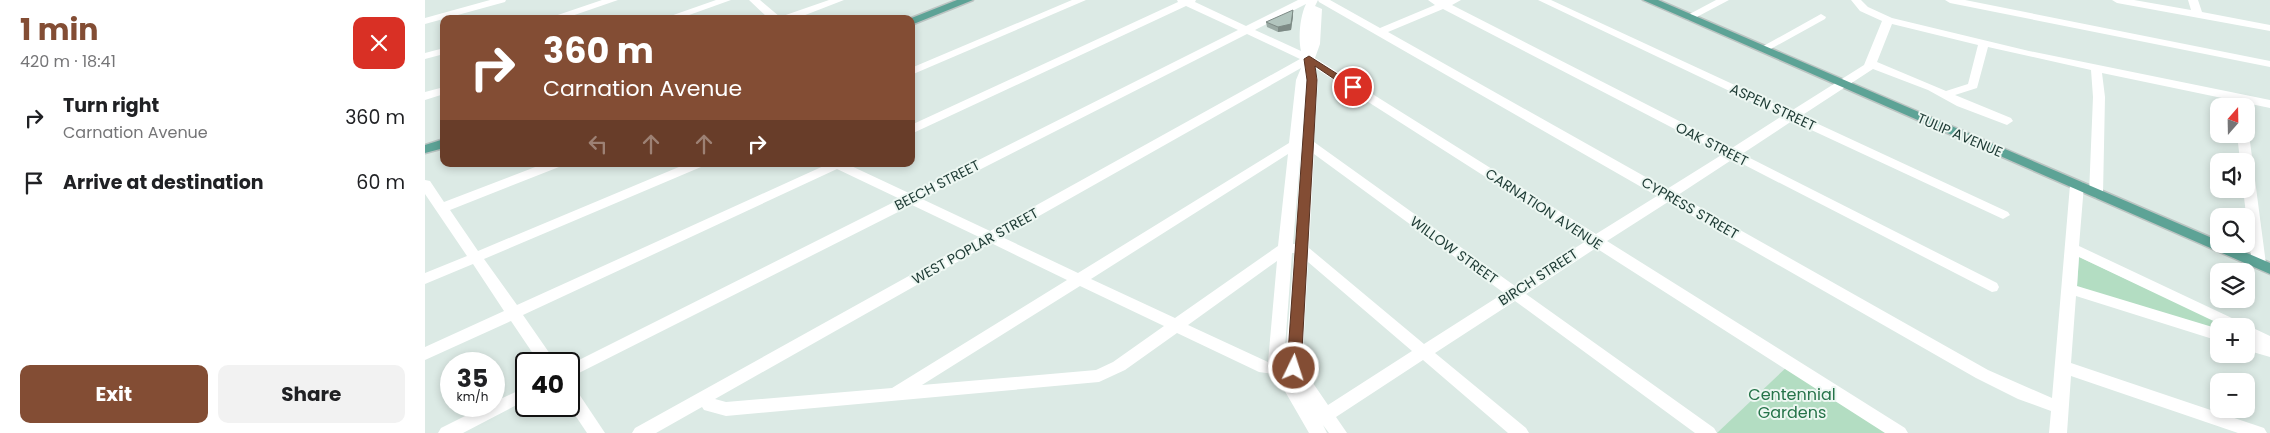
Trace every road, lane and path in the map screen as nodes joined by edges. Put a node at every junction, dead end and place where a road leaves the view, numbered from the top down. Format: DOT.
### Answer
graph roads {
  1 [pos="455,0"];
  2 [pos="501,0"];
  3 [pos="613,0"];
  4 [pos="726,0"];
  5 [pos="754,0"];
  6 [pos="839,0"];
  7 [pos="967,0"];
  8 [pos="1081,0"];
  9 [pos="1306,0"];
  10 [pos="1314,0"];
  11 [pos="1323,0"];
  12 [pos="1456,0"];
  13 [pos="1543,0"];
  14 [pos="1649,0"];
  15 [pos="1724,0"];
  16 [pos="1856,0"];
  17 [pos="1951,0"];
  18 [pos="2117,0"];
  19 [pos="2193,0"];
  20 [pos="1187,1"];
  21 [pos="1438,3"];
  22 [pos="2197,14"];
  23 [pos="466,15"];
  24 [pos="564,15"];
  25 [pos="679,15"];
  26 [pos="771,15"];
  27 [pos="796,15"];
  28 [pos="1821,16"];
  29 [pos="1689,18"];
  30 [pos="440,19"];
  31 [pos="915,20"];
  32 [pos="1887,20"];
  33 [pos="425,22"];
  34 [pos="2270,28"];
  35 [pos="1245,29"];
  36 [pos="1379,32"];
  37 [pos="1984,43"];
  38 [pos="1763,50"];
  39 [pos="440,52"];
  40 [pos="425,56"];
  41 [pos="1309,59"];
  42 [pos="1871,64"];
  43 [pos="2270,64"];
  44 [pos="2096,68"];
  45 [pos="915,70"];
  46 [pos="1841,83"];
  47 [pos="440,91"];
  48 [pos="1944,95"];
  49 [pos="425,96"];
  50 [pos="2222,98"];
  51 [pos="2255,103"];
  52 [pos="2270,104"];
  53 [pos="1791,115"];
  54 [pos="2007,121"];
  55 [pos="915,128"];
  56 [pos="1302,143"];
  57 [pos="440,144"];
  58 [pos="425,149"];
  59 [pos="1731,154"];
  60 [pos="545,167"];
  61 [pos="689,167"];
  62 [pos="830,167"];
  63 [pos="843,167"];
  64 [pos="425,184"];
  65 [pos="2077,185"];
  66 [pos="1667,194"];
  67 [pos="2096,194"];
  68 [pos="2253,198"];
  69 [pos="910,199"];
  70 [pos="1298,202"];
  71 [pos="442,208"];
  72 [pos="2003,215"];
  73 [pos="990,237"];
  74 [pos="1595,241"];
  75 [pos="1285,248"];
  76 [pos="1301,249"];
  77 [pos="2073,249"];
  78 [pos="476,257"];
  79 [pos="2265,266"];
  80 [pos="425,279"];
  81 [pos="1079,279"];
  82 [pos="1992,287"];
  83 [pos="2069,289"];
  84 [pos="1513,293"];
  85 [pos="514,313"];
  86 [pos="2220,318"];
  87 [pos="1176,326"];
  88 [pos="2210,332"];
  89 [pos="2255,336"];
  90 [pos="2270,343"];
  91 [pos="2255,347"];
  92 [pos="1422,351"];
  93 [pos="2270,351"];
  94 [pos="541,352"];
  95 [pos="425,354"];
  96 [pos="580,366"];
  97 [pos="2064,367"];
  98 [pos="1279,368"];
  99 [pos="895,394"];
  100 [pos="704,397"];
  101 [pos="515,399"];
  102 [pos="2061,408"];
  103 [pos="580,409"];
  104 [pos="1335,426"];
  105 [pos="1315,428"];
  106 [pos="447,433"];
  107 [pos="596,433"];
  108 [pos="641,433"];
  109 [pos="1520,433"];
  110 [pos="1708,433"];
  111 [pos="1899,433"];
  112 [pos="2058,433"];
  113 [pos="2259,433"];
  1 -- 23 [label="street"];
  2 -- 23 [label="street"];
  3 -- 24 [label="street"];
  4 -- 25 [label="street"];
  5 -- 26 [label="street"];
  6 -- 27 [label="street"];
  7 -- 31 [label="main road"];
  8 -- 45 [label="street"];
  9 -- 35 [label="street, BEECH STREET"];
  10 -- 41 [label="street"];
  11 -- 36 [label="street, CYPRESS STREET"];
  12 -- 21 [label="street"];
  13 -- 53 [label="street, ASPEN STREET"];
  14 -- 29 [label="main road, TULIP AVENUE"];
  15 -- 29 [label="street"];
  16 -- 32 [label="street"];
  17 -- 43 [label="street"];
  18 -- 22 [label="street"];
  19 -- 22 [label="street"];
  20 -- 35 [label="street, CARNATION AVENUE"];
  20 -- 55 [label="street"];
  21 -- 36 [label="street"];
  21 -- 59 [label="street, OAK STREET"];
  22 -- 34 [label="street"];
  28 -- 38 [label="street"];
  29 -- 38 [label="main road, TULIP AVENUE"];
  30 -- 33 [label="street"];
  32 -- 37 [label="street"];
  32 -- 42 [label="street"];
  35 -- 41 [label="street, CARNATION AVENUE"];
  35 -- 69 [label="street, BEECH STREET"];
  36 -- 66 [label="street, CYPRESS STREET"];
  37 -- 44 [label="street"];
  37 -- 48 [label="street"];
  38 -- 46 [label="main road, TULIP AVENUE"];
  39 -- 40 [label="street"];
  41 -- 56 [label="street"];
  41 -- 73 [label="street, WEST POPLAR STREET"];
  41 -- 74 [label="street, CARNATION AVENUE"];
  42 -- 46 [label="street, BIRCH STREET"];
  42 -- 48 [label="street"];
  44 -- 50 [label="street"];
  44 -- 67 [label="street"];
  46 -- 53 [label="street, BIRCH STREET"];
  46 -- 65 [label="main road, TULIP AVENUE"];
  47 -- 49 [label="street"];
  48 -- 54 [label="street"];
  51 -- 52 [label="street"];
  53 -- 59 [label="street, BIRCH STREET"];
  53 -- 72 [label="street, ASPEN STREET"];
  56 -- 70 [label="street"];
  56 -- 81 [label="street"];
  56 -- 84 [label="street, WILLOW STREET"];
  57 -- 58 [label="main road"];
  59 -- 66 [label="street, BIRCH STREET"];
  59 -- 82 [label="street, OAK STREET"];
  60 -- 71 [label="street"];
  61 -- 78 [label="street"];
  62 -- 85 [label="street"];
  63 -- 69 [label="street"];
  64 -- 71 [label="street"];
  65 -- 67 [label="main road, TULIP AVENUE"];
  65 -- 77 [label="street"];
  66 -- 74 [label="street, BIRCH STREET"];
  66 -- 102 [label="street, CYPRESS STREET"];
  67 -- 79 [label="main road, TULIP AVENUE"];
  68 -- 79 [label="street"];
  69 -- 73 [label="street"];
  69 -- 96 [label="street, BEECH STREET"];
  70 -- 75 [label="street"];
  70 -- 76 [label="street"];
  71 -- 78 [label="street"];
  73 -- 81 [label="street"];
  73 -- 100 [label="street, WEST POPLAR STREET"];
  74 -- 84 [label="street, BIRCH STREET"];
  74 -- 111 [label="street, CARNATION AVENUE"];
  75 -- 76 [label="street"];
  75 -- 87 [label="street"];
  75 -- 98 [label="street"];
  76 -- 92 [label="street"];
  76 -- 98 [label="street"];
  77 -- 83 [label="street"];
  77 -- 86 [label="street"];
  78 -- 80 [label="street"];
  78 -- 85 [label="street"];
  81 -- 87 [label="street"];
  81 -- 99 [label="street"];
  83 -- 88 [label="street"];
  83 -- 97 [label="street"];
  84 -- 92 [label="street, BIRCH STREET"];
  84 -- 110 [label="street, WILLOW STREET"];
  85 -- 94 [label="street"];
  85 -- 95 [label="street"];
  87 -- 98 [label="street"];
  87 -- 99 [label="street"];
  89 -- 90 [label="street"];
  91 -- 93 [label="street"];
  92 -- 104 [label="street, BIRCH STREET"];
  92 -- 109 [label="street"];
  97 -- 102 [label="street"];
  97 -- 113 [label="street"];
  98 -- 104 [label="street"];
  98 -- 105 [label="street"];
  99 -- 100 [label="street"];
  100 -- 108 [label="street, WEST POPLAR STREET"];
  101 -- 106 [label="street"];
  102 -- 112 [label="street"];
  103 -- 107 [label="street"];
  104 -- 105 [label="street, BIRCH STREET"];
}
